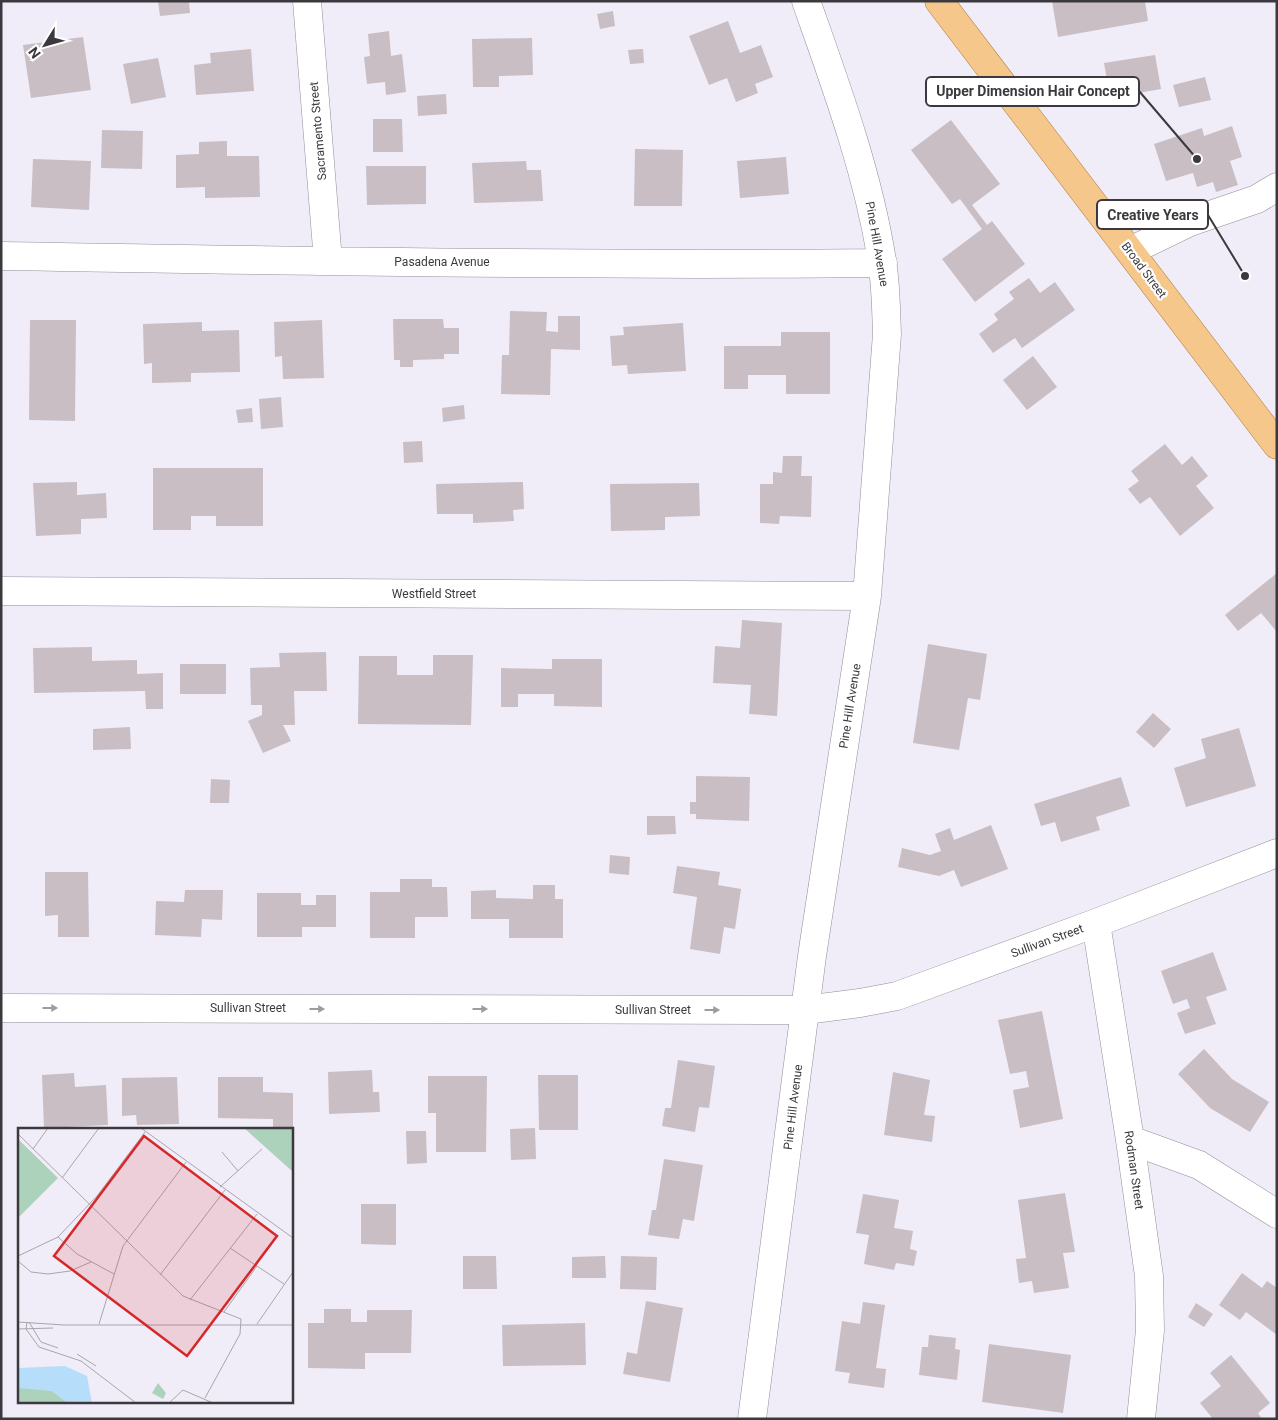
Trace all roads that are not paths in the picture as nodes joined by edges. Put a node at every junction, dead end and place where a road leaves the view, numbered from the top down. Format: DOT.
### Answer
graph roads {
  1 [pos="307,1"];
  2 [pos="806,1"];
  3 [pos="939,1"];
  4 [pos="1277,187"];
  5 [pos="1130,251"];
  6 [pos="1,256"];
  7 [pos="328,261"];
  8 [pos="882,263"];
  9 [pos="1277,445"];
  10 [pos="1,591"];
  11 [pos="867,596"];
  12 [pos="1277,853"];
  13 [pos="1096,923"];
  14 [pos="1,1008"];
  15 [pos="805,1010"];
  16 [pos="1130,1140"];
  17 [pos="1277,1214"];
  18 [pos="752,1419"];
  19 [pos="1141,1419"];
  1 -- 7 [label="street, Sacramento Street"];
  2 -- 8 [label="street, Pine Hill Avenue"];
  3 -- 5 [label="main road, Broad Street"];
  4 -- 5 [label="street"];
  5 -- 9 [label="main road, Broad Street"];
  6 -- 7 [label="street, Pasadena Avenue"];
  7 -- 8 [label="street, Pasadena Avenue"];
  8 -- 11 [label="street, Pine Hill Avenue"];
  10 -- 11 [label="street, Westfield Street"];
  11 -- 15 [label="street, Pine Hill Avenue"];
  12 -- 13 [label="street, Sullivan Street"];
  13 -- 15 [label="street, Sullivan Street"];
  13 -- 16 [label="street, Rodman Street"];
  14 -- 15 [label="street, Sullivan Street, one-way"];
  15 -- 18 [label="street, Pine Hill Avenue"];
  16 -- 17 [label="street"];
  16 -- 19 [label="street, Rodman Street"];
}
